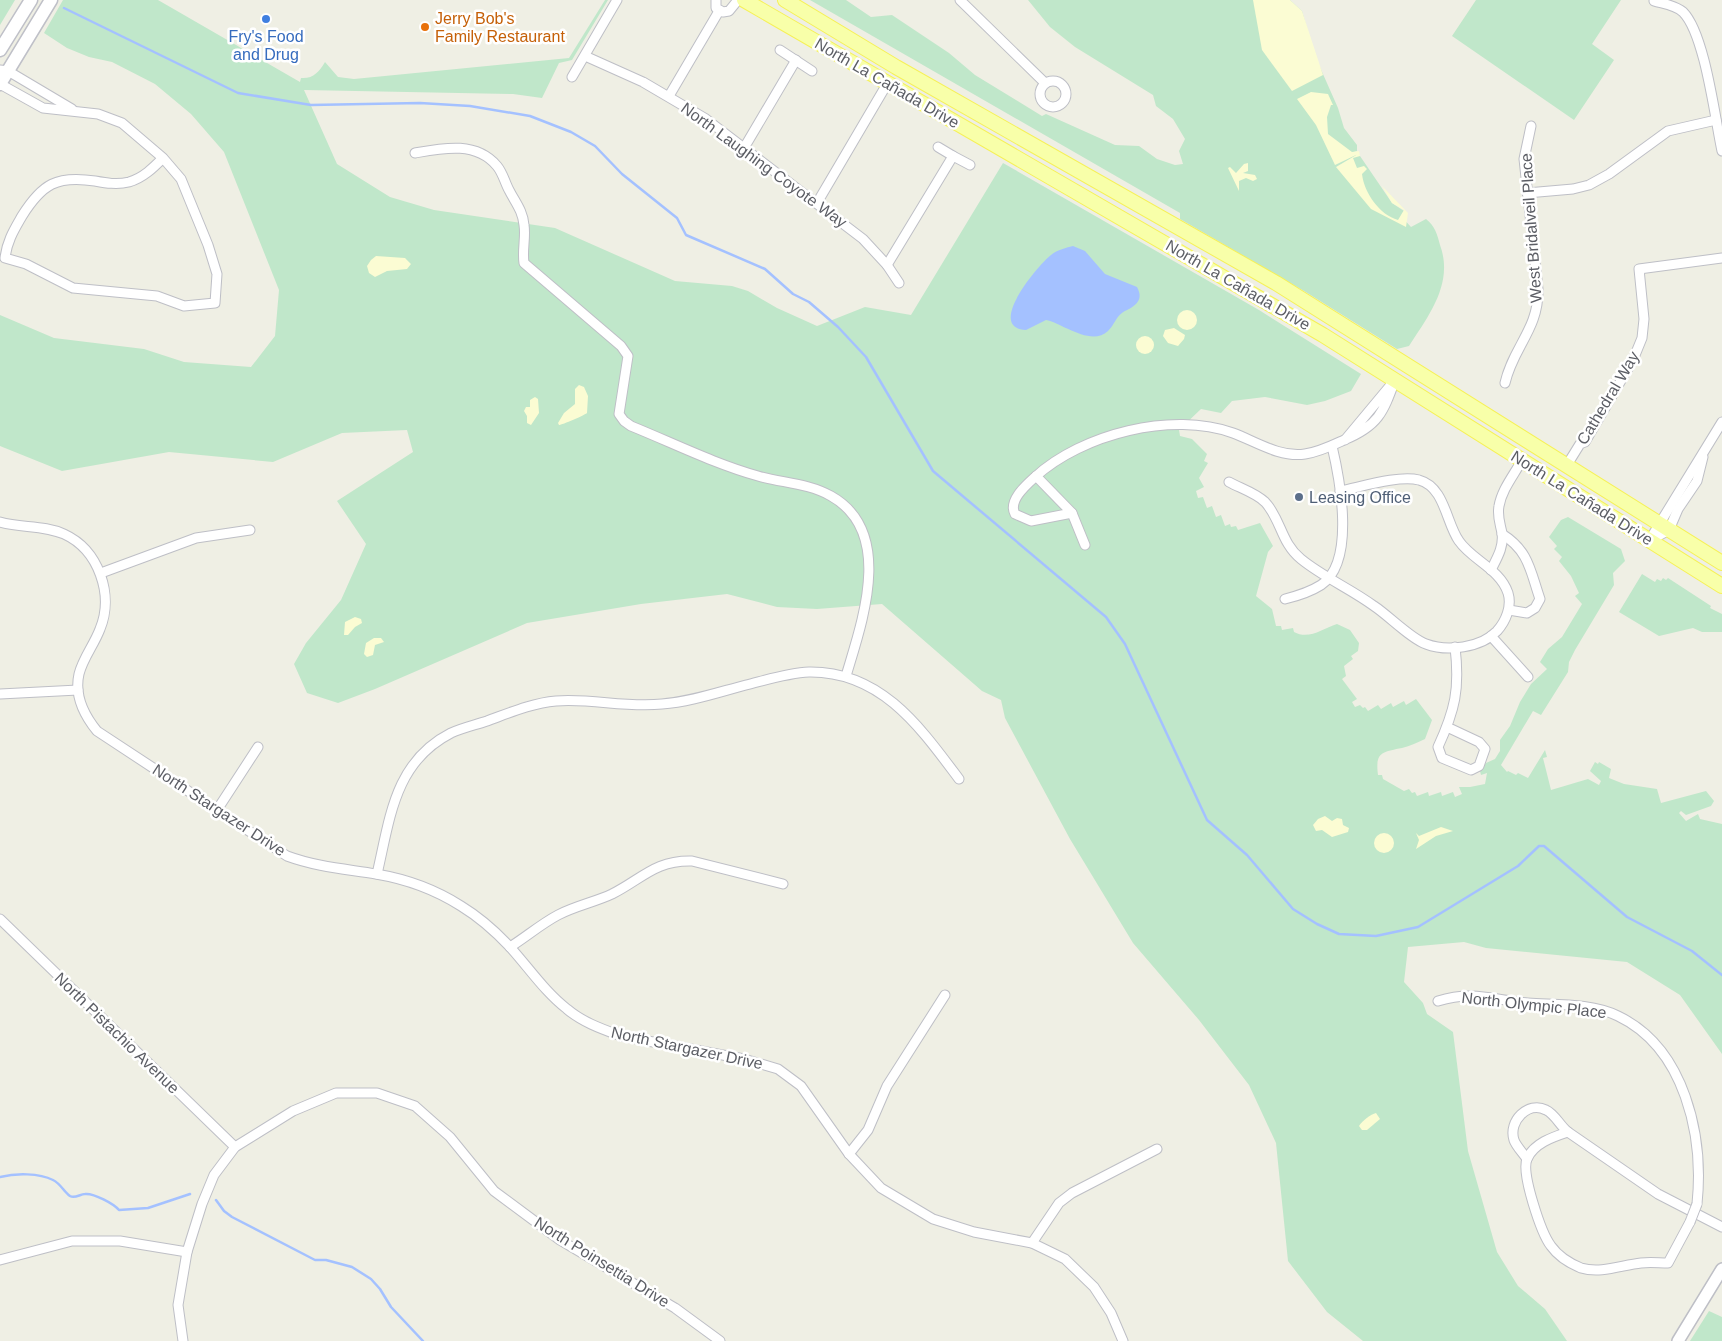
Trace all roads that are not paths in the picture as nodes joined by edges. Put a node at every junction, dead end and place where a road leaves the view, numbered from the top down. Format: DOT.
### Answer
graph roads {
  1 [pos="31,0"];
  2 [pos="51,0"];
  3 [pos="618,0"];
  4 [pos="716,0"];
  5 [pos="738,0"];
  6 [pos="744,0"];
  7 [pos="785,0"];
  8 [pos="960,0"];
  9 [pos="1654,1"];
  10 [pos="719,11"];
  11 [pos="0,50"];
  12 [pos="780,50"];
  13 [pos="585,56"];
  14 [pos="796,60"];
  15 [pos="4,71"];
  16 [pos="812,71"];
  17 [pos="572,77"];
  18 [pos="1045,83"];
  19 [pos="0,84"];
  20 [pos="887,84"];
  21 [pos="669,96"];
  22 [pos="72,110"];
  23 [pos="1716,120"];
  24 [pos="1531,126"];
  25 [pos="938,147"];
  26 [pos="744,148"];
  27 [pos="1722,151"];
  28 [pos="415,153"];
  29 [pos="1047,153"];
  30 [pos="953,156"];
  31 [pos="163,158"];
  32 [pos="970,165"];
  33 [pos="1037,170"];
  34 [pos="1527,193"];
  35 [pos="817,202"];
  36 [pos="1722,258"];
  37 [pos="887,265"];
  38 [pos="899,283"];
  39 [pos="1395,380"];
  40 [pos="1505,383"];
  41 [pos="1722,422"];
  42 [pos="1332,446"];
  43 [pos="1522,460"];
  44 [pos="1567,465"];
  45 [pos="1036,476"];
  46 [pos="1229,482"];
  47 [pos="1340,491"];
  48 [pos="1072,513"];
  49 [pos="0,522"];
  50 [pos="1664,527"];
  51 [pos="250,530"];
  52 [pos="1502,534"];
  53 [pos="1649,541"];
  54 [pos="1085,544"];
  55 [pos="1722,563"];
  56 [pos="1491,570"];
  57 [pos="101,573"];
  58 [pos="1328,576"];
  59 [pos="1722,586"];
  60 [pos="1285,600"];
  61 [pos="1509,610"];
  62 [pos="1491,636"];
  63 [pos="1455,647"];
  64 [pos="846,676"];
  65 [pos="1528,676"];
  66 [pos="78,690"];
  67 [pos="0,694"];
  68 [pos="1447,726"];
  69 [pos="258,747"];
  70 [pos="959,779"];
  71 [pos="217,810"];
  72 [pos="377,874"];
  73 [pos="783,884"];
  74 [pos="0,919"];
  75 [pos="510,947"];
  76 [pos="944,995"];
  77 [pos="1438,1001"];
  78 [pos="1568,1132"];
  79 [pos="235,1147"];
  80 [pos="1157,1148"];
  81 [pos="849,1154"];
  82 [pos="1527,1159"];
  83 [pos="1722,1227"];
  84 [pos="1032,1243"];
  85 [pos="187,1252"];
  86 [pos="0,1260"];
  87 [pos="1722,1269"];
  88 [pos="184,1341"];
  89 [pos="720,1341"];
  90 [pos="1123,1341"];
  91 [pos="1678,1341"];
  1 -- 11 [label="main road"];
  2 -- 15 [label="main road"];
  3 -- 13 [label="street"];
  4 -- 10 [label="street"];
  5 -- 10 [label="street"];
  6 -- 20 [label="main road, North La Cañada Drive"];
  7 -- 29 [label="main road, North La Cañada Drive"];
  8 -- 18 [label="street"];
  9 -- 23 [label="street"];
  10 -- 21 [label="street"];
  12 -- 14 [label="street"];
  13 -- 17 [label="street"];
  13 -- 21 [label="street, North Laughing Coyote Way"];
  14 -- 16 [label="street"];
  14 -- 26 [label="street"];
  15 -- 19 [label="main road"];
  15 -- 22 [label="street"];
  19 -- 22 [label="street"];
  20 -- 33 [label="main road, North La Cañada Drive"];
  20 -- 35 [label="street"];
  21 -- 26 [label="street, North Laughing Coyote Way"];
  22 -- 31 [label="street"];
  23 -- 27 [label="street"];
  23 -- 34 [label="street"];
  24 -- 34 [label="street, West Bridalveil Place"];
  25 -- 30 [label="street"];
  26 -- 35 [label="street, North Laughing Coyote Way"];
  28 -- 64 [label="street"];
  29 -- 33 [label="main road"];
  29 -- 44 [label="main road, North La Cañada Drive"];
  30 -- 32 [label="street"];
  30 -- 37 [label="street"];
  31 -- 31 [label="street"];
  33 -- 39 [label="main road, North La Cañada Drive"];
  34 -- 40 [label="street, West Bridalveil Place"];
  35 -- 37 [label="street, North Laughing Coyote Way"];
  36 -- 44 [label="street, Cathedral Way"];
  37 -- 38 [label="street, North Laughing Coyote Way"];
  39 -- 42 [label="street"];
  39 -- 43 [label="main road, North La Cañada Drive"];
  41 -- 50 [label="street"];
  42 -- 45 [label="street"];
  42 -- 47 [label="street"];
  43 -- 52 [label="street"];
  43 -- 53 [label="main road, North La Cañada Drive"];
  44 -- 50 [label="main road, North La Cañada Drive"];
  45 -- 48 [label="street"];
  45 -- 48 [label="street"];
  46 -- 58 [label="street"];
  47 -- 56 [label="street"];
  47 -- 58 [label="street"];
  48 -- 54 [label="street"];
  49 -- 57 [label="street, North Stargazer Drive"];
  50 -- 53 [label="street"];
  50 -- 55 [label="main road, North La Cañada Drive"];
  51 -- 57 [label="street"];
  52 -- 56 [label="street"];
  52 -- 61 [label="street"];
  53 -- 59 [label="main road, North La Cañada Drive"];
  56 -- 61 [label="street"];
  57 -- 66 [label="street, North Stargazer Drive"];
  58 -- 60 [label="street"];
  58 -- 63 [label="street"];
  61 -- 62 [label="street"];
  62 -- 63 [label="street"];
  62 -- 65 [label="street"];
  63 -- 68 [label="street"];
  64 -- 70 [label="street"];
  64 -- 72 [label="street"];
  66 -- 67 [label="street"];
  66 -- 71 [label="street, North Stargazer Drive"];
  68 -- 68 [label="street"];
  69 -- 71 [label="street"];
  71 -- 72 [label="street, North Stargazer Drive"];
  72 -- 75 [label="street, North Stargazer Drive"];
  73 -- 75 [label="street"];
  74 -- 79 [label="street, North Pistachio Avenue"];
  75 -- 81 [label="street, North Stargazer Drive"];
  76 -- 81 [label="street"];
  77 -- 82 [label="street, North Olympic Place, bridge"];
  78 -- 82 [label="street"];
  78 -- 82 [label="street"];
  78 -- 83 [label="street"];
  79 -- 85 [label="street"];
  79 -- 89 [label="street, North Poinsettia Drive"];
  80 -- 84 [label="street"];
  81 -- 84 [label="street, North Stargazer Drive"];
  84 -- 90 [label="street, North Stargazer Drive"];
  85 -- 86 [label="street"];
  85 -- 88 [label="street"];
  87 -- 91 [label="street"];
}
